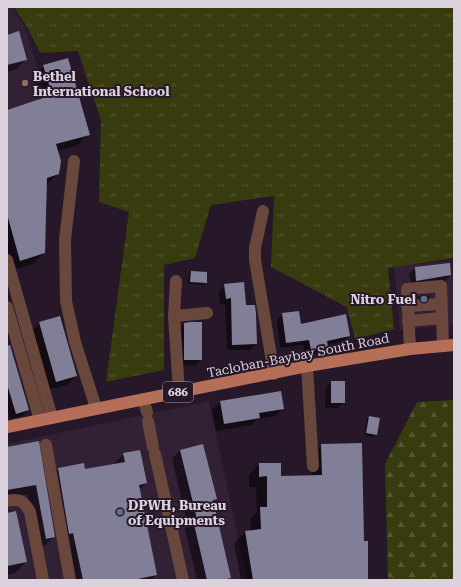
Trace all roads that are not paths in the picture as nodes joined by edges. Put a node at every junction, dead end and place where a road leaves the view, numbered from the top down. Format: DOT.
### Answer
graph roads {
  1 [pos="74,161"];
  2 [pos="263,211"];
  3 [pos="7,260"];
  4 [pos="176,281"];
  5 [pos="441,304"];
  6 [pos="407,306"];
  7 [pos="7,307"];
  8 [pos="207,313"];
  9 [pos="174,316"];
  10 [pos="442,318"];
  11 [pos="408,321"];
  12 [pos="449,345"];
  13 [pos="410,349"];
  14 [pos="307,366"];
  15 [pos="274,374"];
  16 [pos="179,392"];
  17 [pos="143,399"];
  18 [pos="96,408"];
  19 [pos="52,418"];
  20 [pos="40,420"];
  21 [pos="7,427"];
  22 [pos="46,445"];
  23 [pos="312,466"];
  24 [pos="7,501"];
  25 [pos="43,580"];
  26 [pos="70,580"];
  27 [pos="183,580"];
  1 -- 18 [label="street"];
  2 -- 15 [label="street"];
  3 -- 19 [label="street"];
  4 -- 9 [label="street"];
  5 -- 6 [label="street"];
  5 -- 6 [label="street"];
  5 -- 10 [label="street"];
  6 -- 11 [label="street"];
  7 -- 20 [label="street"];
  8 -- 9 [label="street"];
  9 -- 16 [label="street"];
  10 -- 11 [label="street"];
  10 -- 12 [label="street"];
  11 -- 13 [label="street"];
  12 -- 13 [label="main road, Tacloban-Baybay South Road / 686"];
  13 -- 14 [label="main road, Tacloban-Baybay South Road / 686"];
  14 -- 15 [label="main road, Tacloban-Baybay South Road / 686"];
  14 -- 23 [label="street"];
  15 -- 16 [label="main road, Tacloban-Baybay South Road / 686"];
  16 -- 17 [label="main road, Tacloban-Baybay South Road / 686"];
  17 -- 18 [label="main road, Tacloban-Baybay South Road / 686"];
  17 -- 27 [label="street"];
  18 -- 19 [label="main road, Tacloban-Baybay South Road / 686"];
  19 -- 20 [label="main road, Tacloban-Baybay South Road / 686"];
  20 -- 21 [label="main road, Tacloban-Baybay South Road / 686"];
  22 -- 26 [label="street"];
  24 -- 25 [label="street"];
}
